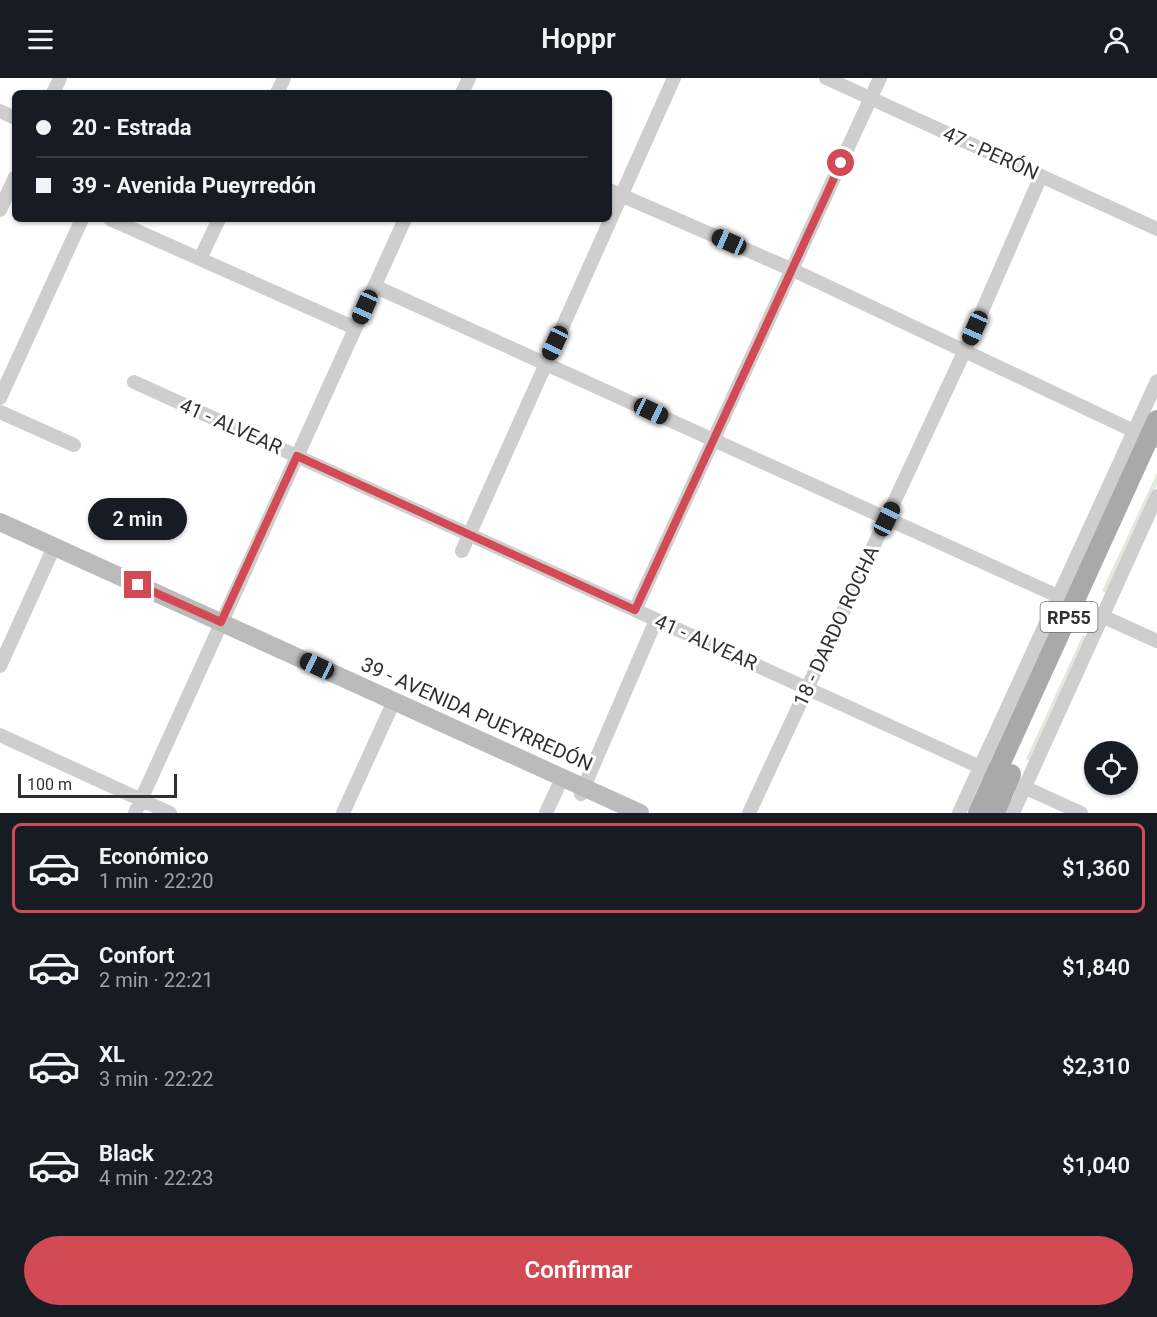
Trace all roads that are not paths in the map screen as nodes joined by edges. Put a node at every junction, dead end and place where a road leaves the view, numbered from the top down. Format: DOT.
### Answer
graph roads {
  1 [pos="674,78"];
  2 [pos="826,78"];
  3 [pos="880,78"];
  4 [pos="870,98"];
  5 [pos="1041,176"];
  6 [pos="12,184"];
  7 [pos="612,191"];
  8 [pos="622,196"];
  9 [pos="0,210"];
  10 [pos="612,218"];
  11 [pos="81,222"];
  12 [pos="117,222"];
  13 [pos="218,222"];
  14 [pos="404,222"];
  15 [pos="610,222"];
  16 [pos="1157,229"];
  17 [pos="200,259"];
  18 [pos="793,270"];
  19 [pos="374,286"];
  20 [pos="355,328"];
  21 [pos="965,350"];
  22 [pos="545,364"];
  23 [pos="1157,381"];
  24 [pos="134,382"];
  25 [pos="0,398"];
  26 [pos="0,411"];
  27 [pos="1151,436"];
  28 [pos="714,440"];
  29 [pos="74,445"];
  30 [pos="297,456"];
  31 [pos="1157,496"];
  32 [pos="887,519"];
  33 [pos="0,522"];
  34 [pos="0,530"];
  35 [pos="470,535"];
  36 [pos="53,550"];
  37 [pos="462,551"];
  38 [pos="1080,606"];
  39 [pos="635,610"];
  40 [pos="656,620"];
  41 [pos="219,627"];
  42 [pos="1157,641"];
  43 [pos="0,666"];
  44 [pos="806,688"];
  45 [pos="392,705"];
  46 [pos="0,735"];
  47 [pos="1003,777"];
  48 [pos="560,781"];
  49 [pos="582,791"];
  50 [pos="141,800"];
  51 [pos="135,813"];
  52 [pos="170,813"];
  53 [pos="343,813"];
  54 [pos="546,813"];
  55 [pos="622,813"];
  56 [pos="640,813"];
  57 [pos="748,813"];
  58 [pos="959,813"];
  59 [pos="978,813"];
  60 [pos="995,813"];
  61 [pos="1013,813"];
  62 [pos="1080,813"];
  1 -- 8 [label="street"];
  2 -- 4 [label="street, 47 - PERÓN"];
  3 -- 4 [label="street"];
  4 -- 5 [label="street, 47 - PERÓN"];
  4 -- 18 [label="street"];
  5 -- 16 [label="street, 47 - PERÓN"];
  5 -- 21 [label="street, 18 - DARDO ROCHA"];
  6 -- 9 [label="street"];
  7 -- 8 [label="street"];
  8 -- 10 [label="street"];
  8 -- 18 [label="street"];
  11 -- 25 [label="street"];
  12 -- 17 [label="street"];
  13 -- 17 [label="street"];
  14 -- 19 [label="street"];
  15 -- 22 [label="street"];
  17 -- 20 [label="street"];
  18 -- 21 [label="street"];
  18 -- 28 [label="street"];
  19 -- 20 [label="street"];
  19 -- 22 [label="street"];
  20 -- 30 [label="street"];
  21 -- 27 [label="street"];
  21 -- 32 [label="street, 18 - DARDO ROCHA"];
  22 -- 28 [label="street"];
  22 -- 35 [label="street"];
  23 -- 27 [label="street"];
  24 -- 30 [label="street, 41 - ALVEAR"];
  26 -- 29 [label="street"];
  27 -- 38 [label="main road, RP55"];
  28 -- 32 [label="street"];
  28 -- 39 [label="street"];
  30 -- 35 [label="street, 41 - ALVEAR"];
  30 -- 41 [label="street"];
  31 -- 38 [label="street"];
  32 -- 38 [label="street"];
  32 -- 44 [label="street, 18 - DARDO ROCHA"];
  33 -- 36 [label="street, 39 - AVENIDA PUEYRREDÓN"];
  34 -- 36 [label="street, 39 - AVENIDA PUEYRREDÓN"];
  35 -- 37 [label="street"];
  35 -- 39 [label="street, 41 - ALVEAR"];
  36 -- 41 [label="street, 39 - AVENIDA PUEYRREDÓN"];
  36 -- 43 [label="street"];
  38 -- 42 [label="street"];
  38 -- 47 [label="main road, RP55"];
  38 -- 47 [label="street"];
  39 -- 40 [label="street, 41 - ALVEAR"];
  40 -- 44 [label="street, 41 - ALVEAR"];
  40 -- 49 [label="street"];
  41 -- 45 [label="street, 39 - AVENIDA PUEYRREDÓN"];
  41 -- 50 [label="street"];
  44 -- 47 [label="street, 41 - ALVEAR"];
  44 -- 57 [label="street, 18 - DARDO ROCHA"];
  45 -- 48 [label="street, 39 - AVENIDA PUEYRREDÓN"];
  45 -- 53 [label="street"];
  46 -- 50 [label="street"];
  47 -- 58 [label="street"];
  47 -- 59 [label="main road, RP55"];
  47 -- 60 [label="main road, RP55"];
  47 -- 61 [label="street"];
  47 -- 62 [label="street, 41 - ALVEAR"];
  48 -- 49 [label="street, 39 - AVENIDA PUEYRREDÓN"];
  48 -- 54 [label="street"];
  49 -- 55 [label="street, 39 - AVENIDA PUEYRREDÓN"];
  49 -- 56 [label="street, 39 - AVENIDA PUEYRREDÓN"];
  50 -- 51 [label="street"];
  50 -- 52 [label="street"];
}
